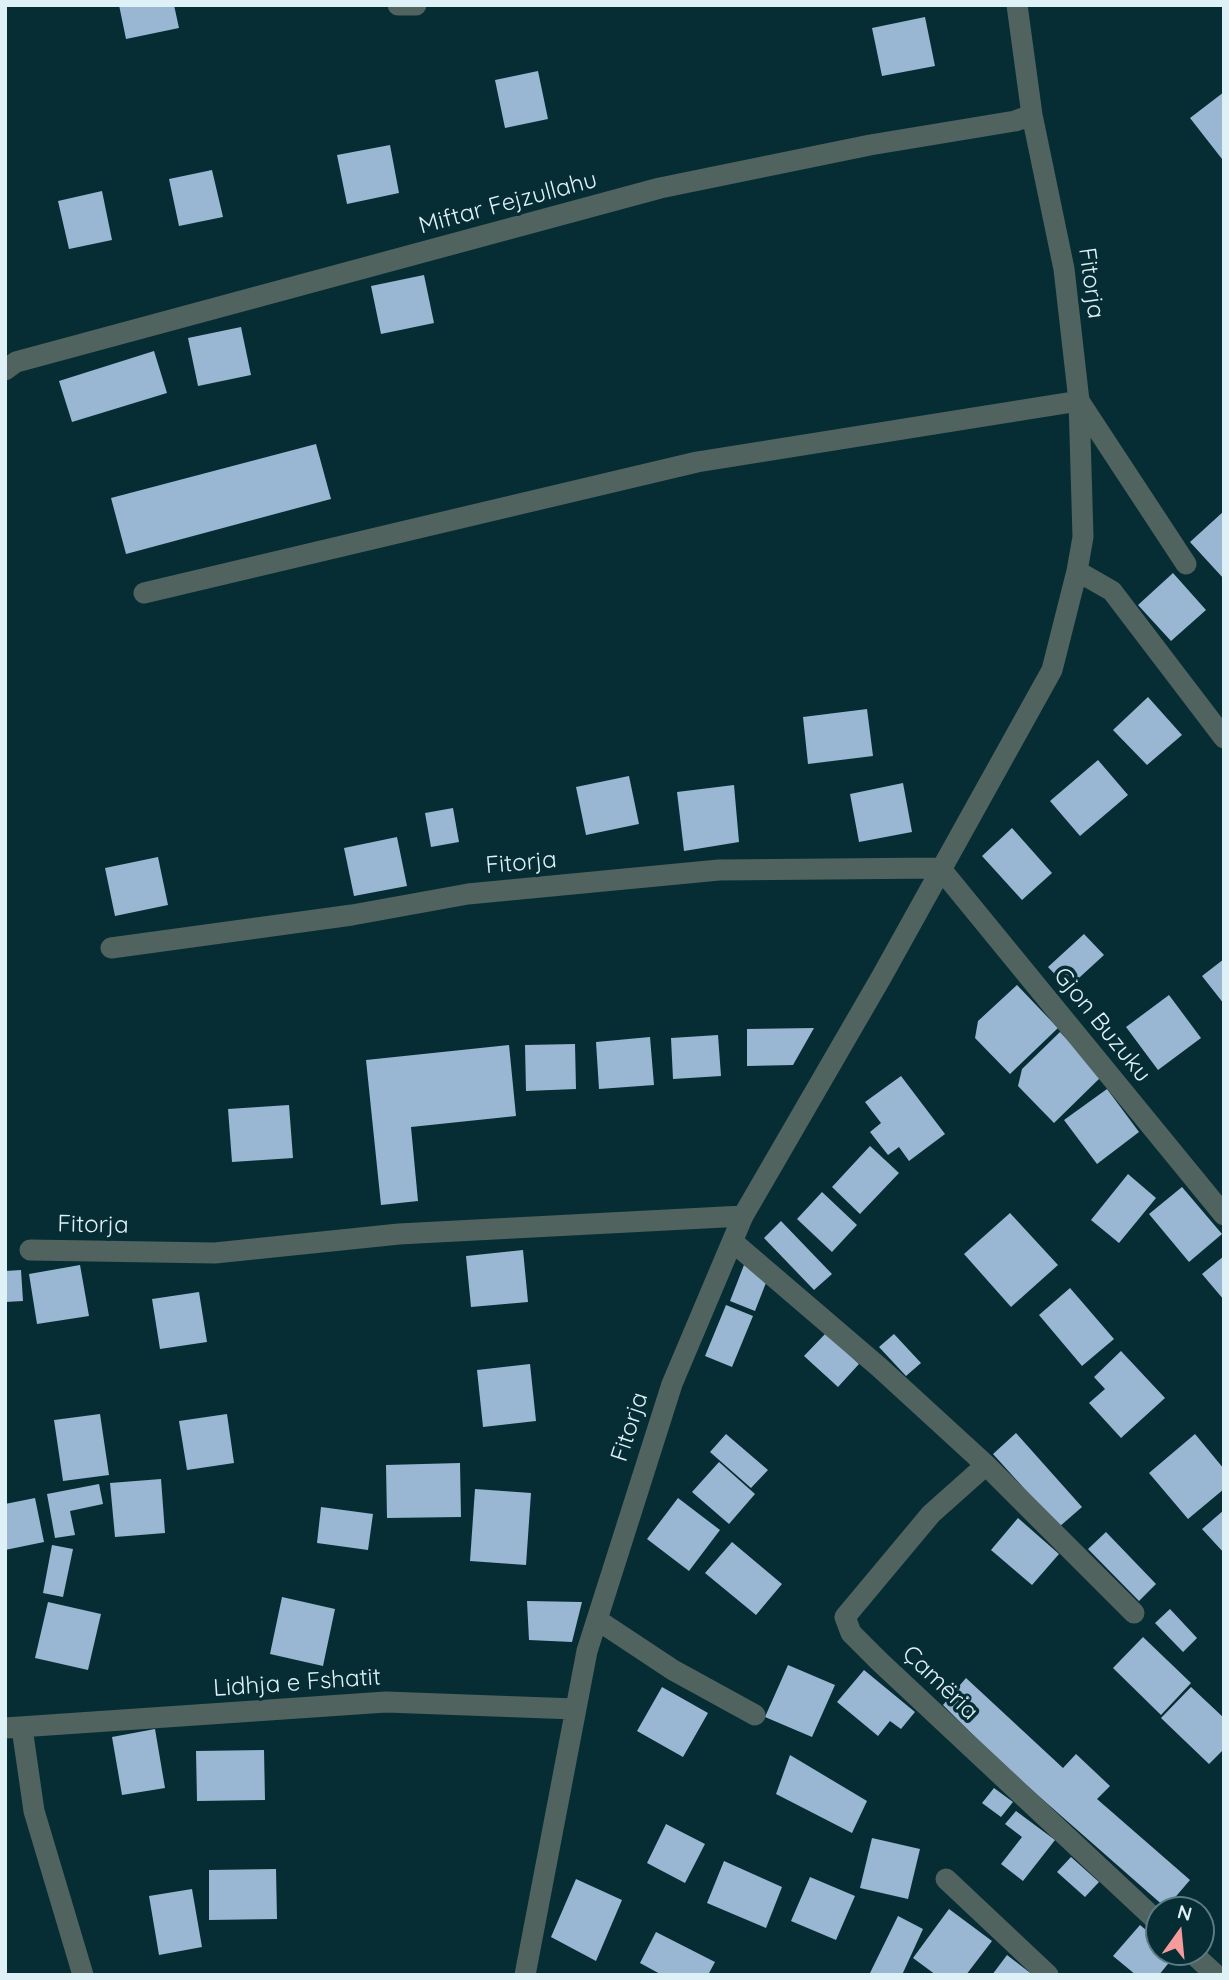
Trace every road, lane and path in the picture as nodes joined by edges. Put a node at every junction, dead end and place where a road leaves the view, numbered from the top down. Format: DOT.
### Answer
graph roads {
  1 [pos="398,5"];
  2 [pos="416,5"];
  3 [pos="1017,5"];
  4 [pos="1032,115"];
  5 [pos="5,370"];
  6 [pos="1079,401"];
  7 [pos="1186,564"];
  8 [pos="1077,572"];
  9 [pos="144,593"];
  10 [pos="1224,737"];
  11 [pos="940,868"];
  12 [pos="111,948"];
  13 [pos="1224,1215"];
  14 [pos="743,1216"];
  15 [pos="733,1242"];
  16 [pos="30,1250"];
  17 [pos="986,1465"];
  18 [pos="1134,1613"];
  19 [pos="599,1621"];
  20 [pos="575,1709"];
  21 [pos="755,1715"];
  22 [pos="14,1728"];
  23 [pos="946,1879"];
  24 [pos="1145,1910"];
  25 [pos="83,1975"];
  26 [pos="525,1975"];
  27 [pos="1048,1975"];
  1 -- 2 [label="street"];
  3 -- 4 [label="street, Fitorja"];
  4 -- 5 [label="street, Miftar Fejzullahu"];
  4 -- 6 [label="street, Fitorja"];
  6 -- 7 [label="street"];
  6 -- 8 [label="street, Fitorja"];
  6 -- 9 [label="street"];
  8 -- 10 [label="street"];
  8 -- 11 [label="street, Fitorja"];
  11 -- 12 [label="street, Fitorja"];
  11 -- 13 [label="street, Gjon Buzuku"];
  11 -- 14 [label="street, Fitorja"];
  14 -- 15 [label="street, Fitorja"];
  14 -- 16 [label="street, Fitorja"];
  15 -- 17 [label="street"];
  15 -- 19 [label="street, Fitorja"];
  17 -- 18 [label="street"];
  17 -- 24 [label="street, Çamëria"];
  19 -- 20 [label="street, Fitorja"];
  19 -- 21 [label="street"];
  20 -- 22 [label="street, Lidhja e Fshatit"];
  20 -- 26 [label="street, Fitorja"];
  22 -- 25 [label="street, Lidhja e Fshatit"];
  23 -- 27 [label="street"];
}
